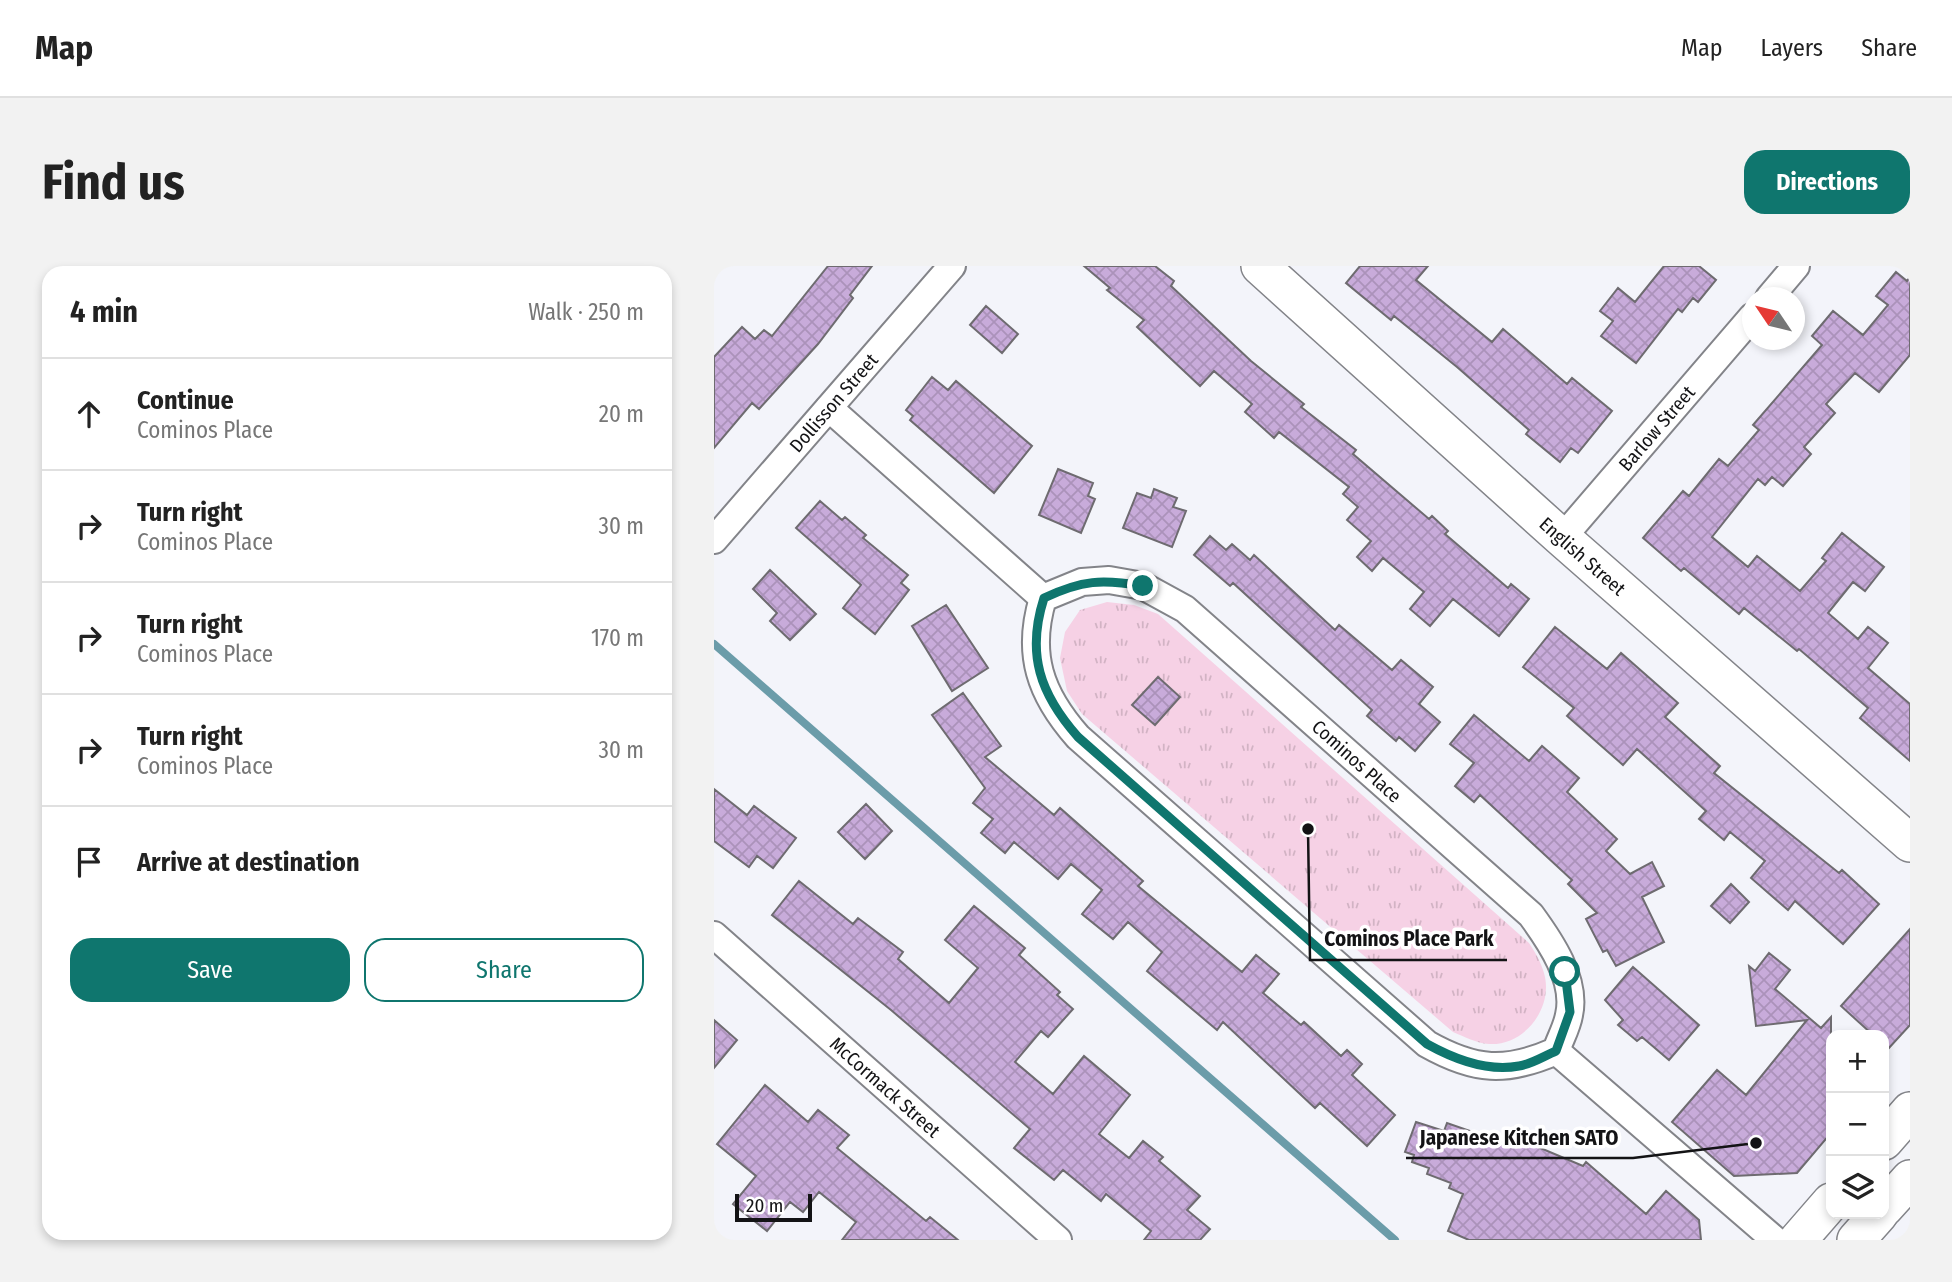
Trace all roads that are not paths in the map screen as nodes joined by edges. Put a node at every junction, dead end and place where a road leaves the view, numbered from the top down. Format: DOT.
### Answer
graph roads {
  1 [pos="952,266"];
  2 [pos="1796,266"];
  3 [pos="1271,270"];
  4 [pos="1778,287"];
  5 [pos="1742,329"];
  6 [pos="829,408"];
  7 [pos="1562,538"];
  8 [pos="714,540"];
  9 [pos="1044,598"];
  10 [pos="1910,843"];
  11 [pos="714,935"];
  12 [pos="1556,1051"];
  13 [pos="1910,1111"];
  14 [pos="1889,1135"];
  15 [pos="1910,1179"];
  16 [pos="1889,1203"];
  17 [pos="1826,1208"];
  18 [pos="1875,1219"];
  19 [pos="1058,1240"];
  20 [pos="1775,1240"];
  21 [pos="1798,1240"];
  22 [pos="1856,1240"];
  1 -- 6 [label="street, Dollisson Street"];
  2 -- 4 [label="street"];
  3 -- 7 [label="street, English Street"];
  5 -- 7 [label="street, Barlow Street"];
  6 -- 8 [label="street, Dollisson Street"];
  6 -- 9 [label="street"];
  7 -- 10 [label="street, English Street"];
  9 -- 12 [label="street"];
  9 -- 12 [label="street, Cominos Place"];
  11 -- 19 [label="street, McCormack Street"];
  12 -- 20 [label="street"];
  13 -- 14 [label="street"];
  15 -- 16 [label="street"];
  17 -- 21 [label="street"];
  18 -- 22 [label="street"];
}
